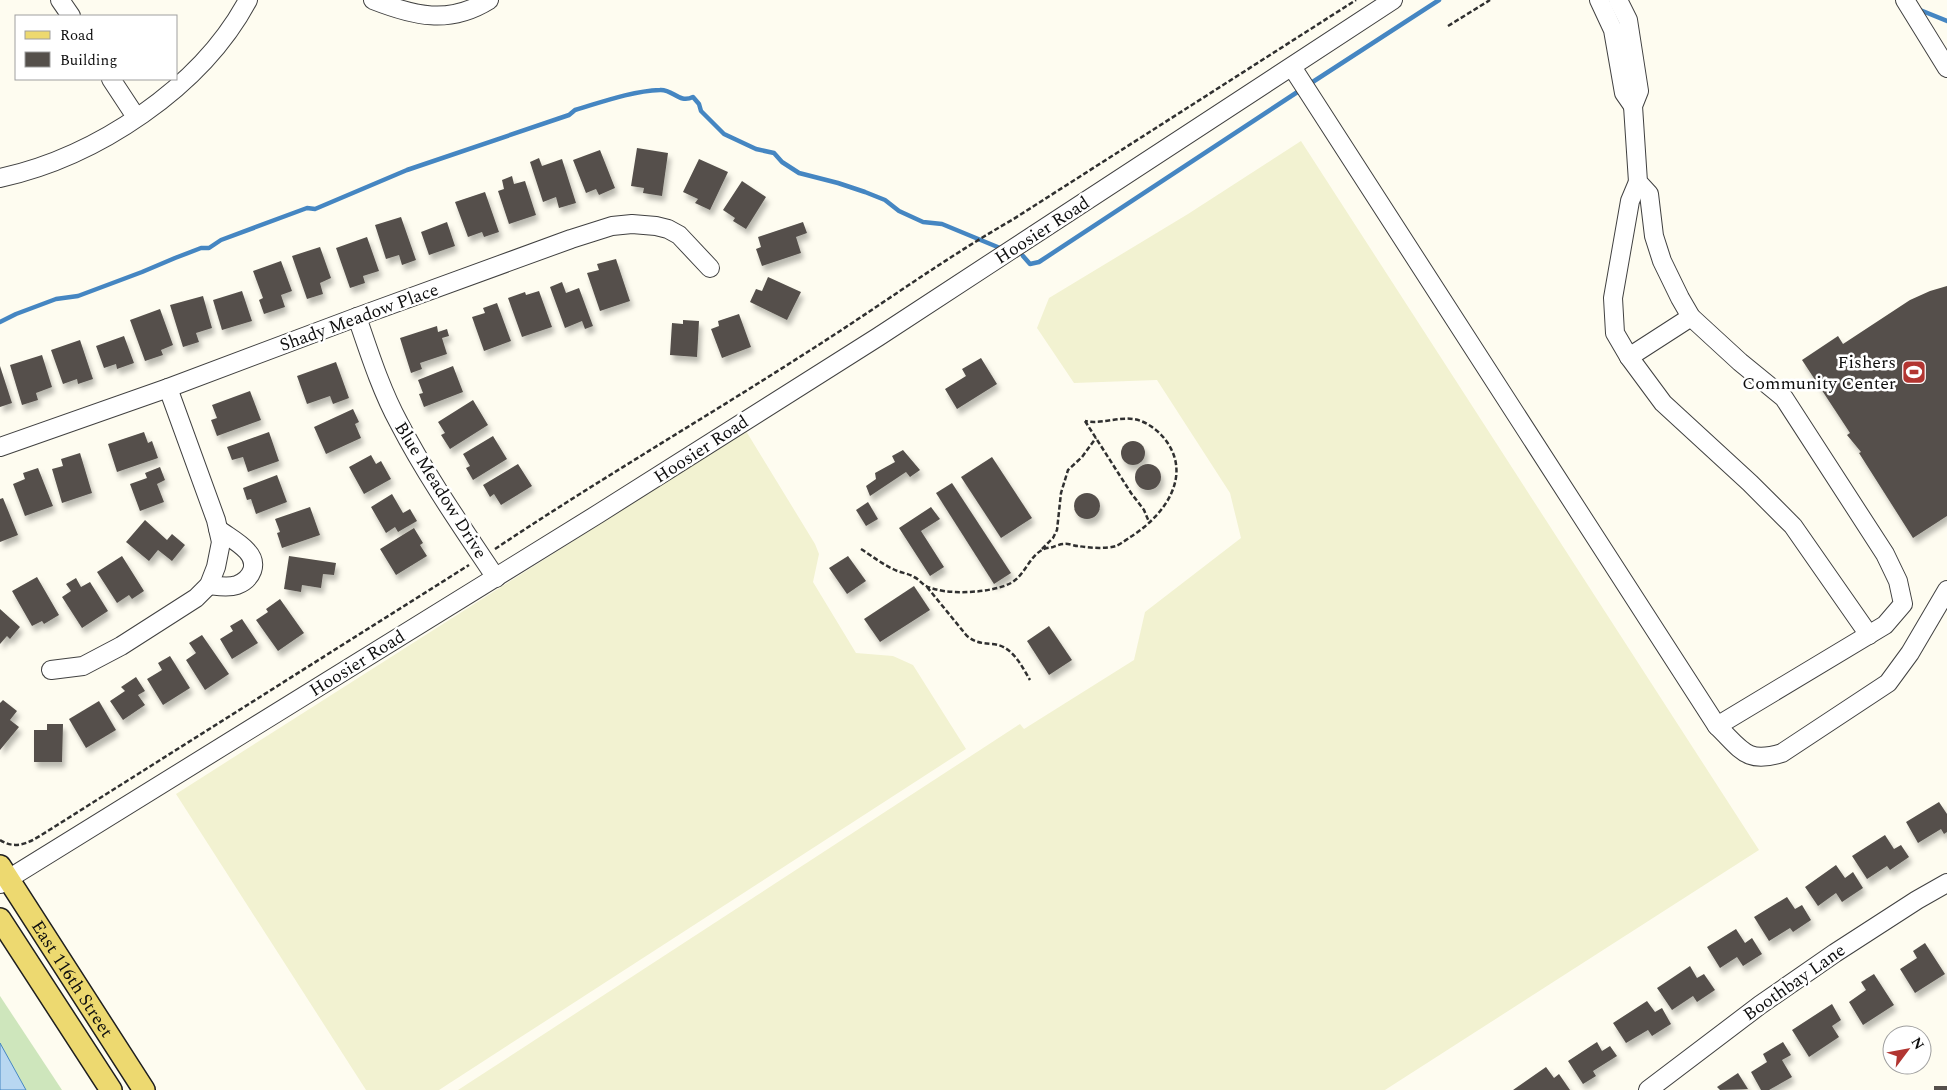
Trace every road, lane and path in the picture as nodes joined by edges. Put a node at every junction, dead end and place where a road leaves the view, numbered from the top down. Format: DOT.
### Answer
graph roads {
  1 [pos="60,0"];
  2 [pos="248,0"];
  3 [pos="373,0"];
  4 [pos="489,0"];
  5 [pos="1356,0"];
  6 [pos="1393,0"];
  7 [pos="1490,0"];
  8 [pos="1600,0"];
  9 [pos="1618,0"];
  10 [pos="1905,0"];
  11 [pos="70,15"];
  12 [pos="1448,26"];
  13 [pos="1292,67"];
  14 [pos="1947,68"];
  15 [pos="112,80"];
  16 [pos="1633,106"];
  17 [pos="136,117"];
  18 [pos="0,178"];
  19 [pos="1638,182"];
  20 [pos="710,268"];
  21 [pos="356,317"];
  22 [pos="1691,317"];
  23 [pos="1629,357"];
  24 [pos="168,388"];
  25 [pos="1096,438"];
  26 [pos="0,447"];
  27 [pos="1149,522"];
  28 [pos="218,529"];
  29 [pos="861,549"];
  30 [pos="1041,550"];
  31 [pos="482,558"];
  32 [pos="496,578"];
  33 [pos="209,585"];
  34 [pos="926,586"];
  35 [pos="1947,590"];
  36 [pos="1869,635"];
  37 [pos="51,670"];
  38 [pos="1030,680"];
  39 [pos="1717,726"];
  40 [pos="0,840"];
  41 [pos="3,876"];
  42 [pos="1947,883"];
  43 [pos="0,919"];
  44 [pos="110,1090"];
  45 [pos="144,1090"];
  46 [pos="1648,1090"];
  1 -- 11 [label="street"];
  2 -- 17 [label="street"];
  3 -- 4 [label="street"];
  5 -- 31 [label="path"];
  6 -- 13 [label="street, Hoosier Road"];
  7 -- 12 [label="path"];
  8 -- 16 [label="street"];
  9 -- 16 [label="street"];
  10 -- 14 [label="street"];
  13 -- 32 [label="street, Hoosier Road"];
  13 -- 39 [label="street"];
  15 -- 17 [label="street"];
  16 -- 19 [label="street"];
  17 -- 18 [label="street"];
  19 -- 22 [label="street"];
  19 -- 23 [label="street"];
  20 -- 21 [label="street, Shady Meadow Place"];
  21 -- 24 [label="street, Shady Meadow Place"];
  21 -- 31 [label="street, Blue Meadow Drive"];
  22 -- 23 [label="street"];
  22 -- 36 [label="street"];
  23 -- 36 [label="street"];
  24 -- 26 [label="street, Shady Meadow Place"];
  24 -- 28 [label="street"];
  25 -- 27 [label="path"];
  25 -- 27 [label="path"];
  25 -- 30 [label="path"];
  27 -- 30 [label="path"];
  28 -- 33 [label="street"];
  28 -- 33 [label="street"];
  29 -- 34 [label="path"];
  30 -- 34 [label="path"];
  31 -- 32 [label="street, Blue Meadow Drive"];
  31 -- 40 [label="path"];
  32 -- 41 [label="street, Hoosier Road"];
  33 -- 37 [label="street"];
  34 -- 38 [label="path"];
  35 -- 39 [label="street"];
  36 -- 39 [label="street"];
  41 -- 45 [label="main road, East 116th Street"];
  42 -- 46 [label="street, Boothbay Lane"];
  43 -- 44 [label="main road, East 116th Street"];
}
